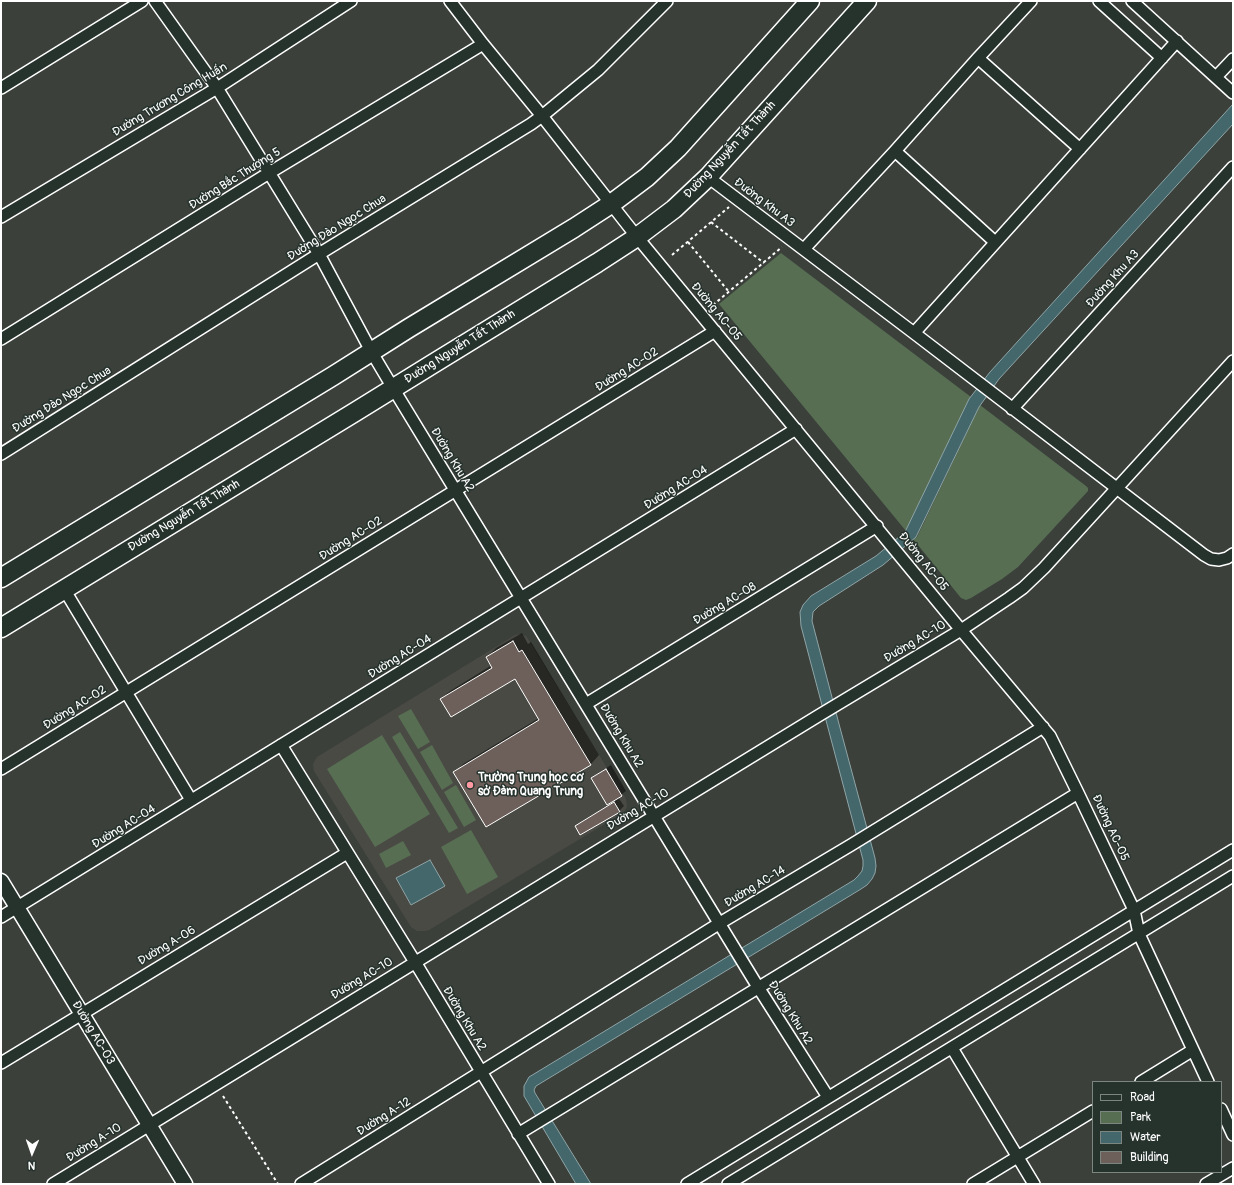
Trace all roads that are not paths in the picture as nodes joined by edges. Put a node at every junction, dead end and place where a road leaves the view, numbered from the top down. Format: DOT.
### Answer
graph roads {
  1 [pos="142,1"];
  2 [pos="155,1"];
  3 [pos="351,1"];
  4 [pos="450,1"];
  5 [pos="667,1"];
  6 [pos="810,1"];
  7 [pos="867,1"];
  8 [pos="1031,1"];
  9 [pos="1099,1"];
  10 [pos="1132,1"];
  11 [pos="1176,41"];
  12 [pos="483,44"];
  13 [pos="978,58"];
  14 [pos="1162,58"];
  15 [pos="1233,59"];
  16 [pos="1216,77"];
  17 [pos="1,88"];
  18 [pos="217,88"];
  19 [pos="1233,92"];
  20 [pos="542,116"];
  21 [pos="1080,149"];
  22 [pos="896,151"];
  23 [pos="1233,167"];
  24 [pos="269,173"];
  25 [pos="708,177"];
  26 [pos="611,204"];
  27 [pos="1,217"];
  28 [pos="637,237"];
  29 [pos="995,242"];
  30 [pos="804,250"];
  31 [pos="320,254"];
  32 [pos="715,331"];
  33 [pos="914,333"];
  34 [pos="1,339"];
  35 [pos="371,351"];
  36 [pos="1233,361"];
  37 [pos="393,388"];
  38 [pos="1012,409"];
  39 [pos="796,429"];
  40 [pos="1,454"];
  41 [pos="1116,488"];
  42 [pos="455,490"];
  43 [pos="877,526"];
  44 [pos="1233,554"];
  45 [pos="1,578"];
  46 [pos="64,589"];
  47 [pos="521,598"];
  48 [pos="1,628"];
  49 [pos="961,630"];
  50 [pos="126,692"];
  51 [pos="586,704"];
  52 [pos="1043,727"];
  53 [pos="281,745"];
  54 [pos="1,769"];
  55 [pos="1078,792"];
  56 [pos="191,800"];
  57 [pos="654,816"];
  58 [pos="1233,850"];
  59 [pos="347,852"];
  60 [pos="1233,876"];
  61 [pos="1,881"];
  62 [pos="17,908"];
  63 [pos="1134,910"];
  64 [pos="1,917"];
  65 [pos="720,923"];
  66 [pos="1139,934"];
  67 [pos="415,962"];
  68 [pos="758,987"];
  69 [pos="81,1014"];
  70 [pos="952,1048"];
  71 [pos="1193,1050"];
  72 [pos="1,1063"];
  73 [pos="481,1072"];
  74 [pos="1143,1081"];
  75 [pos="1208,1081"];
  76 [pos="828,1097"];
  77 [pos="1222,1111"];
  78 [pos="1092,1112"];
  79 [pos="149,1125"];
  80 [pos="518,1134"];
  81 [pos="1233,1135"];
  82 [pos="1018,1157"];
  83 [pos="1233,1168"];
  84 [pos="747,1179"];
  85 [pos="53,1184"];
  86 [pos="185,1184"];
  87 [pos="301,1184"];
  88 [pos="549,1184"];
  89 [pos="687,1184"];
  90 [pos="728,1184"];
  91 [pos="973,1184"];
  92 [pos="1034,1184"];
  93 [pos="1206,1184"];
  1 -- 17 [label="street"];
  2 -- 18 [label="street, Đường Khu A2"];
  3 -- 18 [label="street, Đường Trương Công Huấn"];
  4 -- 12 [label="street, Đường AC-05"];
  5 -- 20 [label="street, Đường Đào Ngọc Chua"];
  6 -- 26 [label="main road"];
  7 -- 25 [label="main road, Đường Nguyễn Tất Thành"];
  8 -- 13 [label="street"];
  9 -- 14 [label="street"];
  10 -- 11 [label="street"];
  11 -- 14 [label="street"];
  11 -- 16 [label="street"];
  12 -- 20 [label="street, Đường AC-05"];
  12 -- 24 [label="street, Đường Bắc Thượng 5"];
  13 -- 21 [label="street"];
  13 -- 22 [label="street"];
  14 -- 21 [label="street"];
  15 -- 16 [label="street"];
  16 -- 19 [label="street"];
  18 -- 24 [label="street, Đường Khu A2"];
  18 -- 27 [label="street, Đường Trương Công Huấn"];
  20 -- 26 [label="street, Đường AC-05"];
  20 -- 31 [label="street, Đường Đào Ngọc Chua"];
  21 -- 29 [label="street"];
  22 -- 29 [label="street"];
  22 -- 30 [label="street"];
  23 -- 38 [label="street, Đường Khu A3"];
  24 -- 31 [label="street, Đường Khu A2"];
  24 -- 34 [label="street, Đường Bắc Thượng 5"];
  25 -- 28 [label="main road, Đường Nguyễn Tất Thành"];
  25 -- 30 [label="street, Đường Khu A3"];
  26 -- 28 [label="street, Đường AC-05"];
  26 -- 35 [label="main road"];
  28 -- 32 [label="street, Đường AC-05"];
  28 -- 37 [label="main road, Đường Nguyễn Tất Thành"];
  29 -- 33 [label="street"];
  30 -- 33 [label="street, Đường Khu A3"];
  31 -- 35 [label="street, Đường Khu A2"];
  31 -- 40 [label="street, Đường Đào Ngọc Chua"];
  32 -- 39 [label="street, Đường AC-05"];
  32 -- 42 [label="street, Đường AC-02"];
  33 -- 38 [label="street, Đường Khu A3"];
  35 -- 37 [label="street, Đường Khu A2"];
  35 -- 45 [label="main road"];
  36 -- 41 [label="street"];
  37 -- 42 [label="street, Đường Khu A2"];
  37 -- 46 [label="main road, Đường Nguyễn Tất Thành"];
  38 -- 41 [label="street, Đường Khu A3"];
  39 -- 43 [label="street, Đường AC-05"];
  39 -- 47 [label="street, Đường AC-04"];
  41 -- 44 [label="street, Đường Khu A3"];
  41 -- 49 [label="street, Đường AC-10"];
  42 -- 47 [label="street, Đường Khu A2"];
  42 -- 50 [label="street, Đường AC-02"];
  43 -- 49 [label="street, Đường AC-05"];
  43 -- 51 [label="street, Đường AC-08"];
  46 -- 48 [label="main road, Đường Nguyễn Tất Thành"];
  46 -- 50 [label="street"];
  47 -- 51 [label="street, Đường Khu A2"];
  47 -- 53 [label="street, Đường AC-04"];
  49 -- 52 [label="street, Đường AC-05"];
  49 -- 57 [label="street, Đường AC-10"];
  50 -- 54 [label="street, Đường AC-02"];
  50 -- 56 [label="street"];
  51 -- 57 [label="street, Đường Khu A2"];
  52 -- 55 [label="street, Đường AC-05"];
  52 -- 65 [label="street, Đường AC-14"];
  53 -- 56 [label="street, Đường AC-04"];
  53 -- 59 [label="street, Đường Khu A2"];
  55 -- 63 [label="street, Đường AC-05"];
  55 -- 68 [label="street"];
  56 -- 62 [label="street, Đường AC-04"];
  57 -- 65 [label="street, Đường Khu A2"];
  57 -- 67 [label="street, Đường AC-10"];
  58 -- 63 [label="street"];
  59 -- 67 [label="street, Đường Khu A2"];
  59 -- 69 [label="street, Đường A-06"];
  60 -- 66 [label="street"];
  61 -- 62 [label="street, Đường AC-03"];
  62 -- 64 [label="street, Đường AC-04"];
  62 -- 69 [label="street, Đường AC-03"];
  63 -- 66 [label="street, Đường AC-05"];
  63 -- 76 [label="street"];
  65 -- 68 [label="street, Đường Khu A2"];
  65 -- 73 [label="street, Đường AC-14"];
  66 -- 70 [label="street"];
  66 -- 71 [label="street, Đường AC-05"];
  67 -- 73 [label="street, Đường Khu A2"];
  67 -- 79 [label="street, Đường AC-10"];
  68 -- 76 [label="street, Đường Khu A2"];
  68 -- 80 [label="street"];
  69 -- 72 [label="street, Đường A-06"];
  69 -- 79 [label="street, Đường AC-03"];
  70 -- 82 [label="street"];
  70 -- 84 [label="street"];
  71 -- 74 [label="street"];
  71 -- 75 [label="street, Đường AC-05"];
  73 -- 80 [label="street, Đường Khu A2"];
  73 -- 87 [label="street, Đường A-12"];
  76 -- 89 [label="street"];
  77 -- 81 [label="street"];
  78 -- 82 [label="street"];
  79 -- 85 [label="street, Đường A-10"];
  79 -- 86 [label="street, Đường AC-03"];
  80 -- 88 [label="street, Đường Khu A2"];
  82 -- 91 [label="street"];
  82 -- 92 [label="street"];
  83 -- 93 [label="street"];
  84 -- 90 [label="street"];
}
